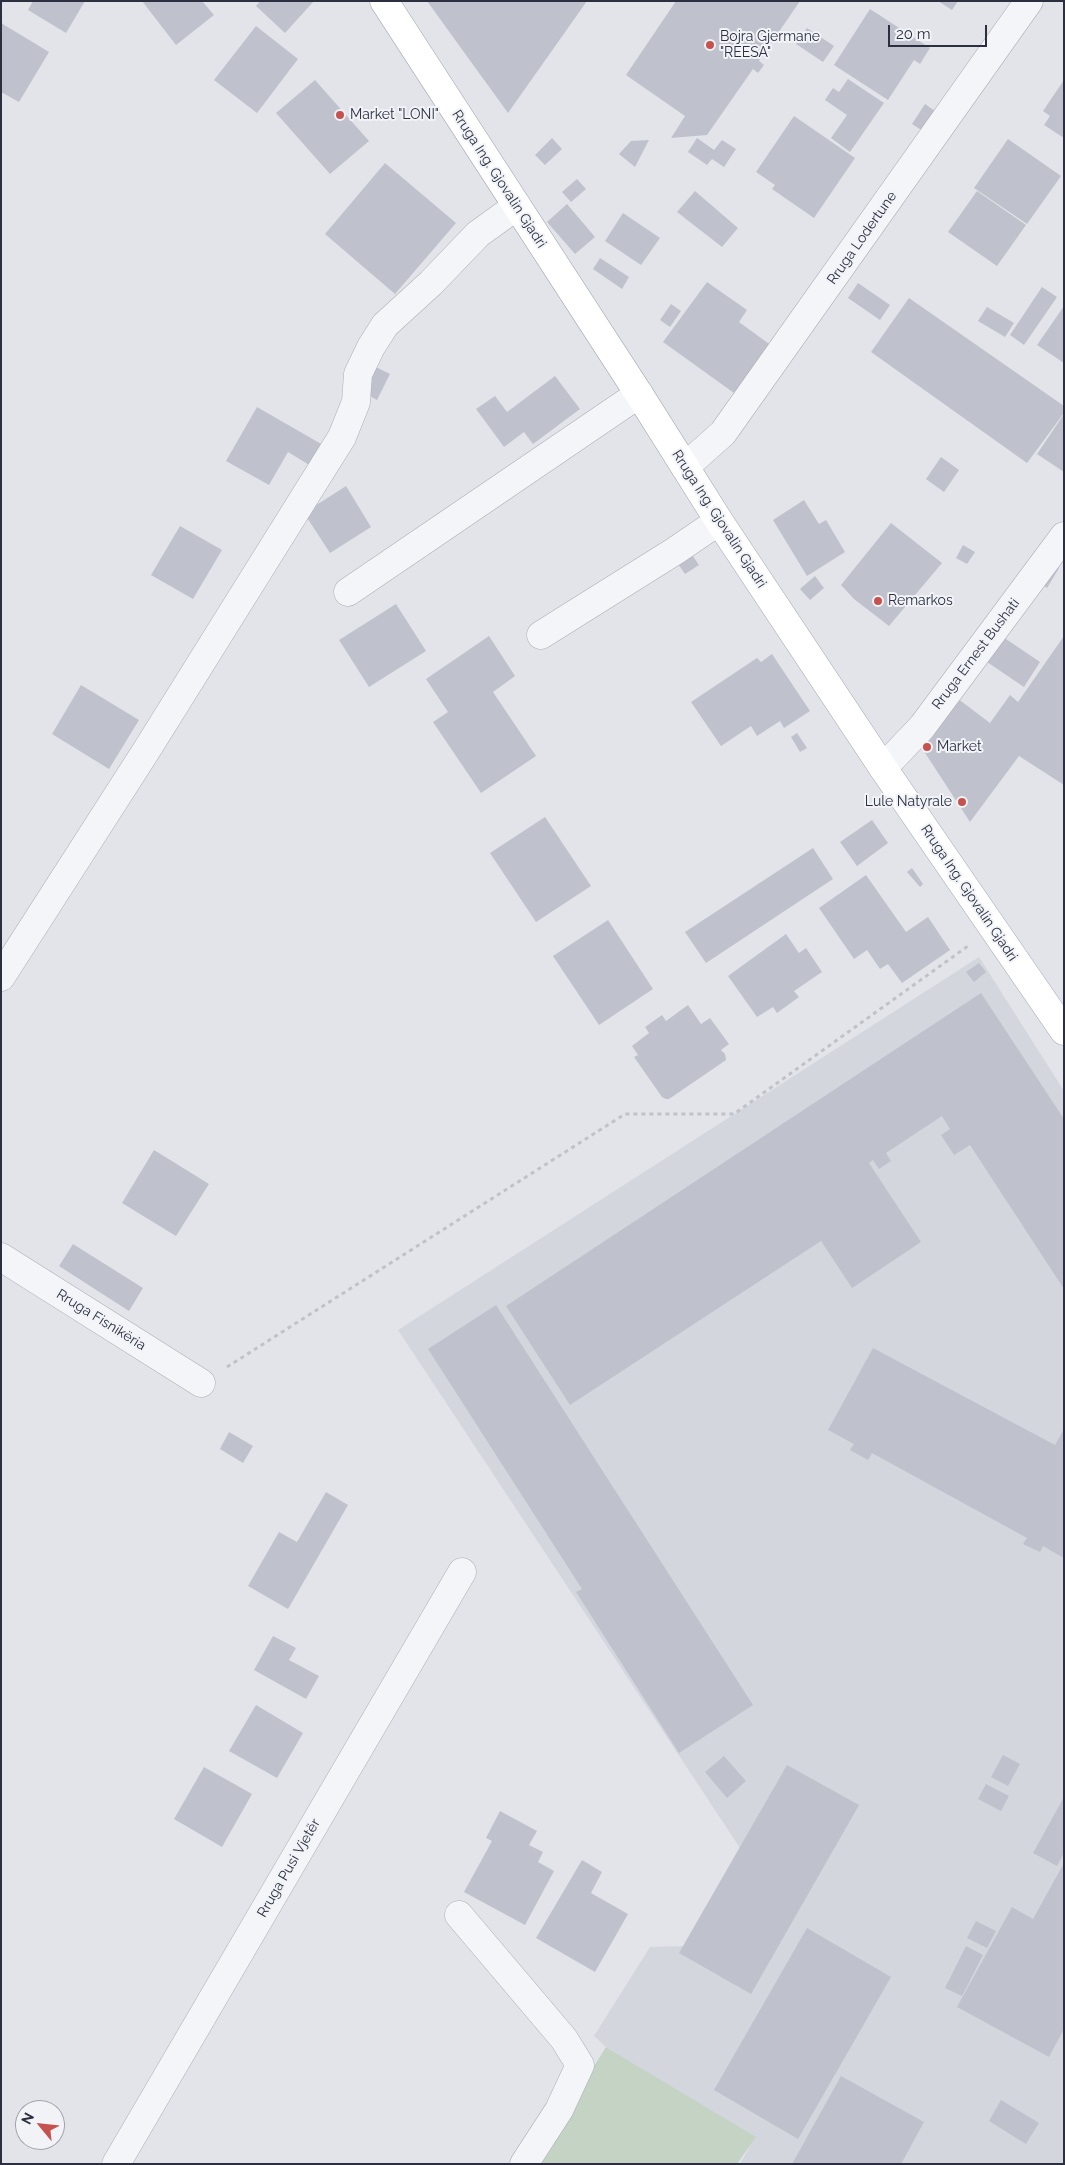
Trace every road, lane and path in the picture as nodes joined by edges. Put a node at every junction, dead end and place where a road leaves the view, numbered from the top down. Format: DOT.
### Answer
graph roads {
  1 [pos="384,1"];
  2 [pos="1029,1"];
  3 [pos="517,206"];
  4 [pos="639,394"];
  5 [pos="685,467"];
  6 [pos="719,521"];
  7 [pos="1064,536"];
  8 [pos="348,592"];
  9 [pos="542,635"];
  10 [pos="883,768"];
  11 [pos="993,928"];
  12 [pos="1,977"];
  13 [pos="1064,1031"];
  14 [pos="1,1256"];
  15 [pos="201,1383"];
  16 [pos="462,1572"];
  17 [pos="459,1915"];
  18 [pos="116,2164"];
  19 [pos="524,2164"];
  1 -- 3 [label="main road, Rruga Ing. Gjovalin Gjadri"];
  2 -- 5 [label="street, Rruga Lodertune"];
  3 -- 4 [label="main road, Rruga Ing. Gjovalin Gjadri"];
  3 -- 12 [label="street"];
  4 -- 5 [label="main road, Rruga Ing. Gjovalin Gjadri"];
  4 -- 8 [label="street"];
  5 -- 6 [label="main road, Rruga Ing. Gjovalin Gjadri"];
  6 -- 9 [label="street"];
  6 -- 10 [label="main road, Rruga Ing. Gjovalin Gjadri"];
  7 -- 10 [label="street, Rruga Ernest Bushati"];
  10 -- 11 [label="main road, Rruga Ing. Gjovalin Gjadri"];
  11 -- 13 [label="main road, Rruga Ing. Gjovalin Gjadri"];
  11 -- 15 [label="path"];
  14 -- 15 [label="street, Rruga Fisnikëria"];
  16 -- 18 [label="street, Rruga Pusi Vjetër"];
  17 -- 19 [label="street"];
}
